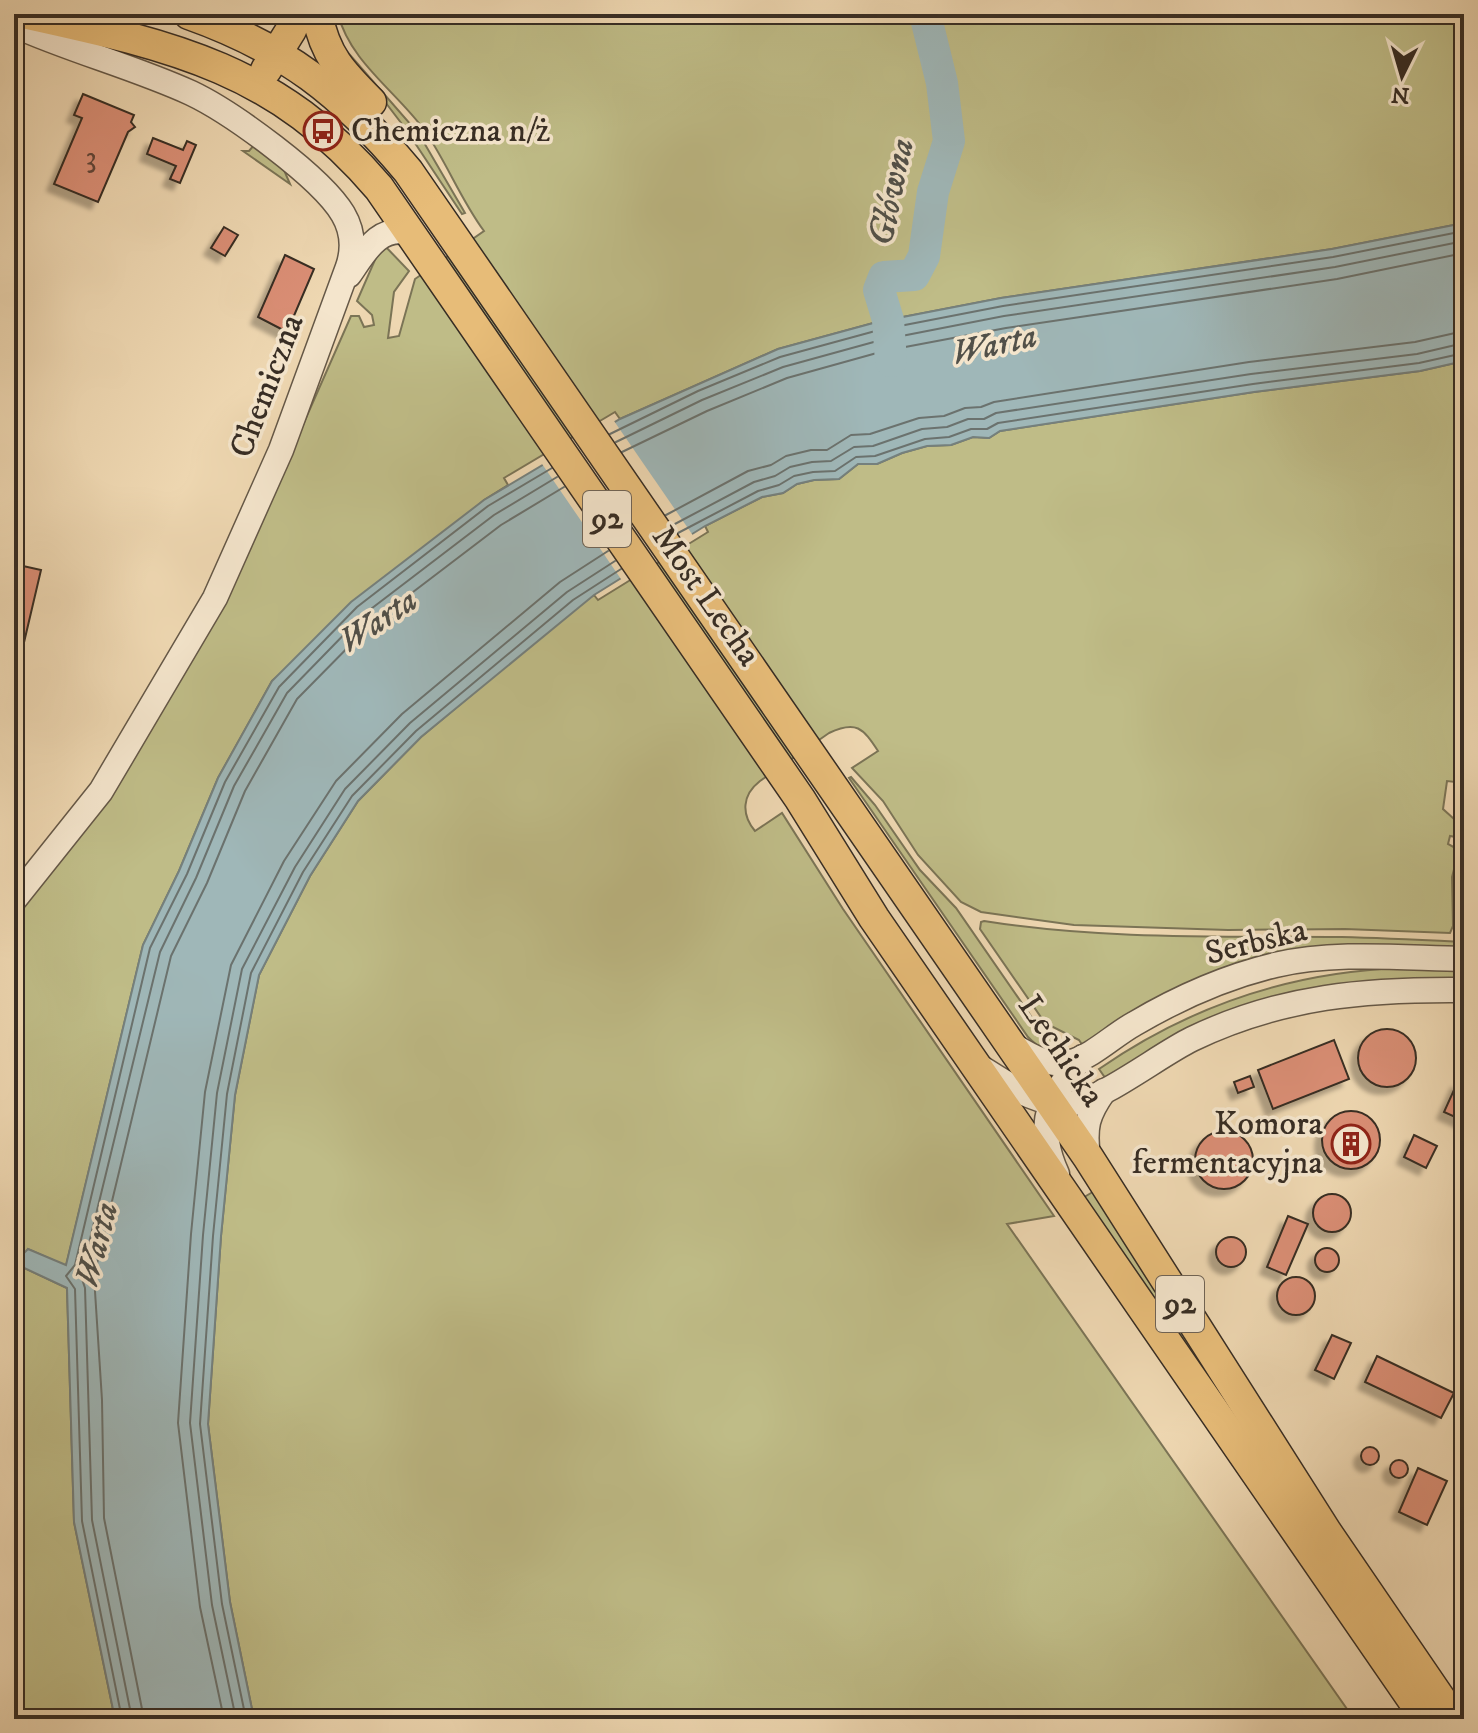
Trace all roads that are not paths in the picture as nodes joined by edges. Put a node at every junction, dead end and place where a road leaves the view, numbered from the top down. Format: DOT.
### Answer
graph roads {
  1 [pos="28,14"];
  2 [pos="190,14"];
  3 [pos="298,14"];
  4 [pos="317,14"];
  5 [pos="14,25"];
  6 [pos="264,36"];
  7 [pos="247,80"];
  8 [pos="225,112"];
  9 [pos="434,206"];
  10 [pos="411,233"];
  11 [pos="342,283"];
  12 [pos="809,752"];
  13 [pos="14,900"];
  14 [pos="1464,959"];
  15 [pos="1464,990"];
  16 [pos="1010,1042"];
  17 [pos="1083,1057"];
  18 [pos="975,1064"];
  19 [pos="1104,1091"];
  20 [pos="1050,1102"];
  21 [pos="1088,1157"];
  22 [pos="1068,1198"];
  23 [pos="1426,1719"];
  24 [pos="1454,1719"];
  1 -- 7 [label="main road, 92"];
  2 -- 6 [label="main road, 92"];
  3 -- 6 [label="main road"];
  4 -- 9 [label="main road"];
  5 -- 8 [label="street, Chemiczna"];
  6 -- 7 [label="main road"];
  6 -- 9 [label="main road, 92"];
  7 -- 8 [label="street"];
  7 -- 10 [label="main road, 92"];
  8 -- 11 [label="street, Chemiczna"];
  9 -- 12 [label="main road, Most Lecha / 92"];
  10 -- 11 [label="street"];
  10 -- 18 [label="main road, Most Lecha / 92"];
  11 -- 13 [label="street, Chemiczna"];
  12 -- 16 [label="main road, Lechicka / 92"];
  14 -- 17 [label="street, Serbska"];
  15 -- 19 [label="street, Serbska"];
  16 -- 17 [label="street, Serbska"];
  16 -- 20 [label="main road, Lechicka / 92"];
  17 -- 20 [label="street, Serbska"];
  18 -- 20 [label="street, Serbska"];
  18 -- 22 [label="main road, 92"];
  19 -- 20 [label="street, Serbska"];
  19 -- 21 [label="street"];
  20 -- 21 [label="main road, Lechicka / 92"];
  20 -- 22 [label="street"];
  21 -- 24 [label="main road, Lechicka / 92"];
  22 -- 23 [label="main road, 92"];
}
